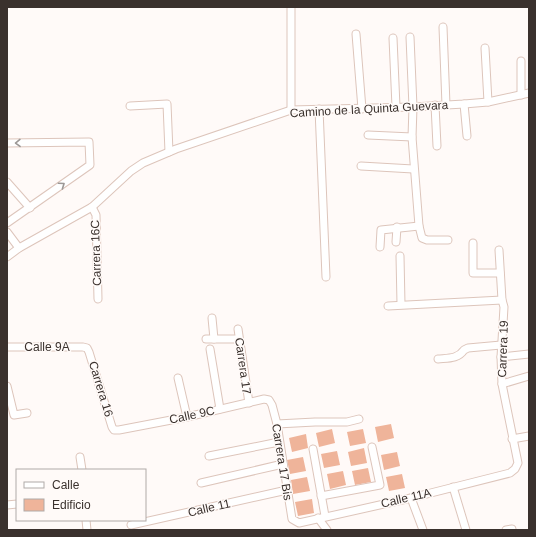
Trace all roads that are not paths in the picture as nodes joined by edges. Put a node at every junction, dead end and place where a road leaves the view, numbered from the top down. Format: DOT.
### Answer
graph roads {
  1 [pos="292,7"];
  2 [pos="443,26"];
  3 [pos="356,34"];
  4 [pos="410,37"];
  5 [pos="392,38"];
  6 [pos="485,48"];
  7 [pos="521,61"];
  8 [pos="529,93"];
  9 [pos="520,95"];
  10 [pos="488,102"];
  11 [pos="464,104"];
  12 [pos="435,105"];
  13 [pos="446,105"];
  14 [pos="130,106"];
  15 [pos="396,107"];
  16 [pos="414,108"];
  17 [pos="320,109"];
  18 [pos="362,109"];
  19 [pos="290,110"];
  20 [pos="368,135"];
  21 [pos="467,136"];
  22 [pos="412,137"];
  23 [pos="7,143"];
  24 [pos="437,146"];
  25 [pos="170,152"];
  26 [pos="361,166"];
  27 [pos="414,168"];
  28 [pos="7,182"];
  29 [pos="92,207"];
  30 [pos="30,208"];
  31 [pos="7,223"];
  32 [pos="419,226"];
  33 [pos="397,227"];
  34 [pos="7,232"];
  35 [pos="448,240"];
  36 [pos="396,242"];
  37 [pos="473,243"];
  38 [pos="380,247"];
  39 [pos="19,248"];
  40 [pos="499,250"];
  41 [pos="400,256"];
  42 [pos="7,257"];
  43 [pos="500,273"];
  44 [pos="326,277"];
  45 [pos="98,299"];
  46 [pos="502,300"];
  47 [pos="401,304"];
  48 [pos="388,306"];
  49 [pos="212,318"];
  50 [pos="238,329"];
  51 [pos="206,339"];
  52 [pos="214,339"];
  53 [pos="239,339"];
  54 [pos="501,345"];
  55 [pos="7,347"];
  56 [pos="87,348"];
  57 [pos="210,349"];
  58 [pos="529,354"];
  59 [pos="500,357"];
  60 [pos="438,359"];
  61 [pos="529,376"];
  62 [pos="178,378"];
  63 [pos="502,384"];
  64 [pos="7,386"];
  65 [pos="269,400"];
  66 [pos="249,403"];
  67 [pos="220,410"];
  68 [pos="27,414"];
  69 [pos="187,417"];
  70 [pos="359,419"];
  71 [pos="277,424"];
  72 [pos="114,430"];
  73 [pos="529,436"];
  74 [pos="512,439"];
  75 [pos="280,442"];
  76 [pos="372,447"];
  77 [pos="313,449"];
  78 [pos="209,456"];
  79 [pos="80,457"];
  80 [pos="283,464"];
  81 [pos="82,469"];
  82 [pos="515,470"];
  83 [pos="201,483"];
  84 [pos="453,487"];
  85 [pos="287,490"];
  86 [pos="321,496"];
  87 [pos="411,498"];
  88 [pos="321,517"];
  89 [pos="296,522"];
  90 [pos="131,526"];
  91 [pos="327,530"];
  92 [pos="423,530"];
  93 [pos="466,530"];
  1 -- 19 [label="street"];
  2 -- 13 [label="street"];
  3 -- 18 [label="street"];
  4 -- 16 [label="street"];
  5 -- 15 [label="street"];
  6 -- 10 [label="street"];
  7 -- 9 [label="street"];
  8 -- 9 [label="street, Camino de la Quinta Guevara"];
  9 -- 10 [label="street, Camino de la Quinta Guevara"];
  10 -- 11 [label="street, Camino de la Quinta Guevara"];
  11 -- 13 [label="street, Camino de la Quinta Guevara"];
  11 -- 21 [label="street"];
  12 -- 13 [label="street, Camino de la Quinta Guevara"];
  12 -- 16 [label="street, Camino de la Quinta Guevara"];
  12 -- 24 [label="street"];
  14 -- 25 [label="street"];
  15 -- 16 [label="street, Camino de la Quinta Guevara"];
  15 -- 18 [label="street, Camino de la Quinta Guevara"];
  16 -- 22 [label="street"];
  17 -- 18 [label="street, Camino de la Quinta Guevara"];
  17 -- 19 [label="street, Camino de la Quinta Guevara"];
  17 -- 44 [label="street"];
  19 -- 25 [label="street, Camino de la Quinta Guevara"];
  20 -- 22 [label="street"];
  22 -- 27 [label="street"];
  30 -- 23 [label="street, one-way"];
  25 -- 29 [label="street, Camino de la Quinta Guevara"];
  26 -- 27 [label="street"];
  27 -- 32 [label="street"];
  28 -- 30 [label="street"];
  29 -- 39 [label="street, Camino de la Quinta Guevara"];
  29 -- 45 [label="street, Carrera 16C"];
  30 -- 31 [label="street"];
  32 -- 33 [label="street"];
  32 -- 35 [label="street"];
  33 -- 36 [label="street"];
  33 -- 38 [label="street"];
  34 -- 39 [label="street"];
  37 -- 43 [label="street"];
  39 -- 42 [label="street, Camino de la Quinta Guevara"];
  40 -- 43 [label="street, Carrera 19"];
  41 -- 47 [label="street"];
  43 -- 46 [label="street, Carrera 19"];
  46 -- 47 [label="street"];
  46 -- 54 [label="street, Carrera 19"];
  47 -- 48 [label="street"];
  49 -- 52 [label="street"];
  50 -- 53 [label="street, Carrera 17"];
  51 -- 52 [label="street"];
  52 -- 53 [label="street"];
  53 -- 66 [label="street, Carrera 17"];
  54 -- 59 [label="street, Carrera 19"];
  54 -- 60 [label="street"];
  55 -- 56 [label="street, Calle 9A"];
  56 -- 72 [label="street, Carrera 16"];
  57 -- 67 [label="street"];
  58 -- 59 [label="street"];
  59 -- 63 [label="street, Carrera 19"];
  61 -- 63 [label="street"];
  62 -- 69 [label="street"];
  63 -- 74 [label="street, Carrera 19"];
  64 -- 68 [label="street"];
  65 -- 66 [label="street, Calle 9C"];
  65 -- 71 [label="street, Carrera 17 Bis"];
  66 -- 67 [label="street, Calle 9C"];
  67 -- 69 [label="street, Calle 9C"];
  69 -- 72 [label="street, Calle 9C"];
  70 -- 71 [label="street"];
  71 -- 75 [label="street, Carrera 17 Bis"];
  73 -- 74 [label="street"];
  74 -- 82 [label="street, Carrera 19"];
  75 -- 78 [label="street"];
  75 -- 80 [label="street, Carrera 17 Bis"];
  76 -- 86 [label="street"];
  77 -- 86 [label="street"];
  79 -- 81 [label="street"];
  80 -- 83 [label="street"];
  80 -- 85 [label="street, Carrera 17 Bis"];
  82 -- 84 [label="street, Calle 11A"];
  84 -- 87 [label="street, Calle 11A"];
  84 -- 93 [label="street"];
  85 -- 89 [label="street, Carrera 17 Bis"];
  85 -- 90 [label="street, Calle 11"];
  86 -- 88 [label="street"];
  87 -- 88 [label="street, Calle 11A"];
  87 -- 92 [label="street"];
  88 -- 89 [label="street, Calle 11A"];
  88 -- 91 [label="street"];
}
